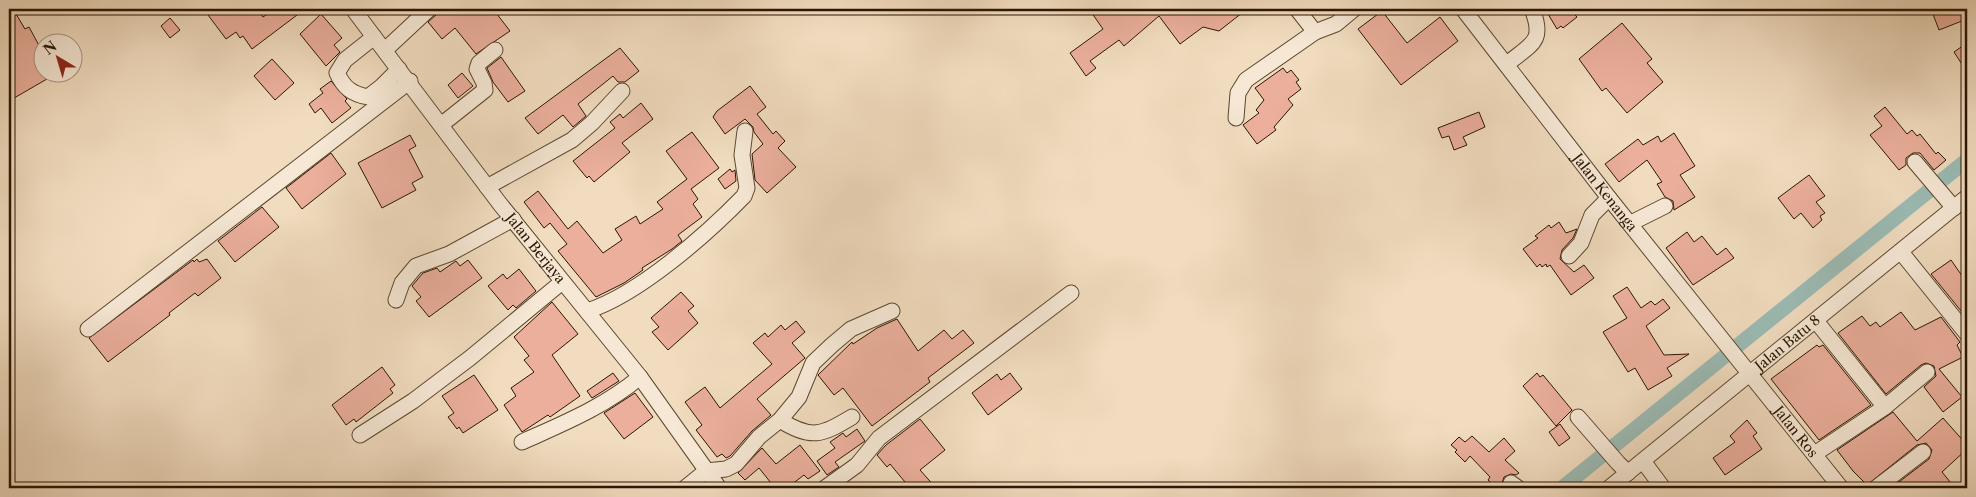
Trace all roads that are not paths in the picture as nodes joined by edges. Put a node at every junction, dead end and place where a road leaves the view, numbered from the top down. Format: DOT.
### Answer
graph roads {
  1 [pos="353,9"];
  2 [pos="429,9"];
  3 [pos="1297,9"];
  4 [pos="1354,9"];
  5 [pos="1463,9"];
  6 [pos="1532,9"];
  7 [pos="1315,32"];
  8 [pos="374,37"];
  9 [pos="385,50"];
  10 [pos="495,50"];
  11 [pos="1508,64"];
  12 [pos="400,68"];
  13 [pos="410,81"];
  14 [pos="622,91"];
  15 [pos="1236,118"];
  16 [pos="440,125"];
  17 [pos="745,131"];
  18 [pos="1915,162"];
  19 [pos="487,187"];
  20 [pos="1967,197"];
  21 [pos="1609,198"];
  22 [pos="1949,202"];
  23 [pos="1665,206"];
  24 [pos="513,218"];
  25 [pos="1631,223"];
  26 [pos="1901,252"];
  27 [pos="1569,256"];
  28 [pos="562,282"];
  29 [pos="1071,293"];
  30 [pos="396,300"];
  31 [pos="892,310"];
  32 [pos="587,311"];
  33 [pos="1816,321"];
  34 [pos="88,329"];
  35 [pos="1967,334"];
  36 [pos="1746,370"];
  37 [pos="1927,372"];
  38 [pos="640,377"];
  39 [pos="1885,407"];
  40 [pos="852,417"];
  41 [pos="1578,417"];
  42 [pos="780,420"];
  43 [pos="360,435"];
  44 [pos="522,442"];
  45 [pos="1923,452"];
  46 [pos="1816,454"];
  47 [pos="1643,461"];
  48 [pos="1623,468"];
  49 [pos="706,471"];
  50 [pos="685,488"];
  51 [pos="719,488"];
  52 [pos="825,488"];
  53 [pos="1609,488"];
  54 [pos="1663,488"];
  55 [pos="1841,488"];
  56 [pos="1876,488"];
  1 -- 8 [label="street, Jalan Berjaya"];
  2 -- 9 [label="street"];
  3 -- 7 [label="street"];
  4 -- 7 [label="street"];
  5 -- 11 [label="street, Jalan Kenanga"];
  6 -- 11 [label="street"];
  7 -- 15 [label="street"];
  8 -- 9 [label="street, Jalan Berjaya"];
  8 -- 12 [label="street"];
  9 -- 12 [label="street, Jalan Berjaya"];
  10 -- 16 [label="street"];
  11 -- 21 [label="street, Jalan Kenanga"];
  12 -- 13 [label="street, Jalan Berjaya"];
  13 -- 16 [label="street, Jalan Berjaya"];
  13 -- 34 [label="street"];
  14 -- 19 [label="street"];
  16 -- 19 [label="street, Jalan Berjaya"];
  17 -- 32 [label="street"];
  18 -- 22 [label="street"];
  19 -- 24 [label="street, Jalan Berjaya"];
  20 -- 22 [label="street, Jalan Batu 8"];
  21 -- 25 [label="street, Jalan Kenanga"];
  21 -- 27 [label="street"];
  22 -- 26 [label="street, Jalan Batu 8"];
  23 -- 25 [label="street"];
  24 -- 28 [label="street, Jalan Berjaya"];
  24 -- 30 [label="street"];
  25 -- 36 [label="street, Jalan Kenanga"];
  26 -- 33 [label="street, Jalan Batu 8"];
  26 -- 35 [label="street"];
  28 -- 32 [label="street, Jalan Berjaya"];
  28 -- 43 [label="street"];
  29 -- 52 [label="street"];
  31 -- 42 [label="street"];
  32 -- 38 [label="street, Jalan Berjaya"];
  33 -- 36 [label="street, Jalan Batu 8"];
  33 -- 39 [label="street"];
  36 -- 46 [label="street, Jalan Ros"];
  36 -- 47 [label="street, Jalan Batu 8"];
  37 -- 39 [label="street"];
  38 -- 44 [label="street"];
  38 -- 49 [label="street, Jalan Berjaya"];
  39 -- 46 [label="street"];
  40 -- 42 [label="street"];
  41 -- 48 [label="street"];
  42 -- 49 [label="street"];
  45 -- 56 [label="street"];
  46 -- 55 [label="street, Jalan Ros"];
  47 -- 48 [label="street, Jalan Batu 8"];
  47 -- 54 [label="street"];
  48 -- 53 [label="street, Jalan Batu 8"];
  49 -- 50 [label="street"];
  49 -- 51 [label="street, Jalan Berjaya"];
}
